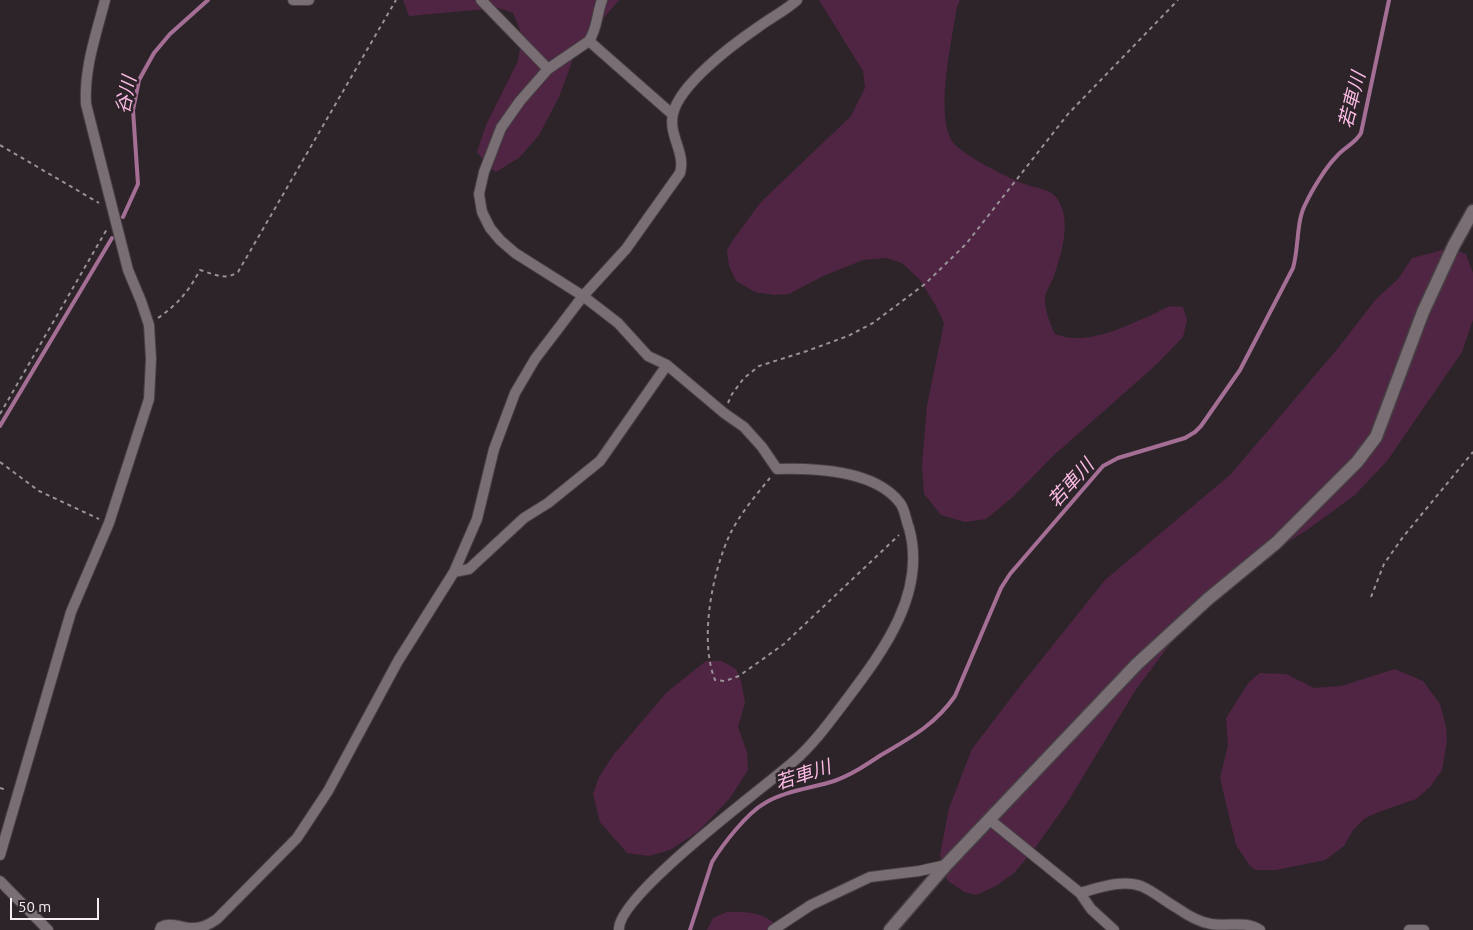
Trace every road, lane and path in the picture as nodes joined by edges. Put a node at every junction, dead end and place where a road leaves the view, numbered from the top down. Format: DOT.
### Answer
graph roads {
  1 [pos="105,0"];
  2 [pos="293,0"];
  3 [pos="309,0"];
  4 [pos="396,0"];
  5 [pos="481,0"];
  6 [pos="602,0"];
  7 [pos="797,0"];
  8 [pos="1178,0"];
  9 [pos="589,41"];
  10 [pos="548,69"];
  11 [pos="672,114"];
  12 [pos="0,145"];
  13 [pos="1473,212"];
  14 [pos="113,213"];
  15 [pos="583,296"];
  16 [pos="149,325"];
  17 [pos="667,365"];
  18 [pos="724,413"];
  19 [pos="0,414"];
  20 [pos="1473,452"];
  21 [pos="0,462"];
  22 [pos="777,469"];
  23 [pos="109,523"];
  24 [pos="908,527"];
  25 [pos="454,572"];
  26 [pos="1371,598"];
  27 [pos="990,820"];
  28 [pos="0,855"];
  29 [pos="946,865"];
  30 [pos="0,881"];
  31 [pos="1080,893"];
  32 [pos="48,930"];
  33 [pos="160,930"];
  34 [pos="618,930"];
  35 [pos="773,930"];
  36 [pos="890,930"];
  37 [pos="1114,930"];
  38 [pos="1260,930"];
  39 [pos="1409,930"];
  40 [pos="1424,930"];
  1 -- 14 [label="street"];
  2 -- 3 [label="street"];
  4 -- 16 [label="path"];
  5 -- 10 [label="street"];
  6 -- 9 [label="street"];
  7 -- 11 [label="street"];
  8 -- 18 [label="path"];
  9 -- 10 [label="street"];
  9 -- 11 [label="street"];
  10 -- 15 [label="street"];
  11 -- 15 [label="street"];
  12 -- 14 [label="path"];
  13 -- 27 [label="street"];
  14 -- 16 [label="street"];
  14 -- 19 [label="path"];
  15 -- 17 [label="street"];
  15 -- 25 [label="street"];
  16 -- 23 [label="street"];
  17 -- 18 [label="street"];
  17 -- 25 [label="street"];
  18 -- 22 [label="street"];
  20 -- 26 [label="path"];
  21 -- 23 [label="path"];
  22 -- 24 [label="street"];
  22 -- 24 [label="path"];
  23 -- 28 [label="street"];
  24 -- 34 [label="street"];
  25 -- 33 [label="street"];
  27 -- 29 [label="street"];
  27 -- 31 [label="street"];
  29 -- 35 [label="street"];
  29 -- 36 [label="street"];
  30 -- 32 [label="street"];
  31 -- 37 [label="street"];
  31 -- 38 [label="street"];
  39 -- 40 [label="street"];
}
